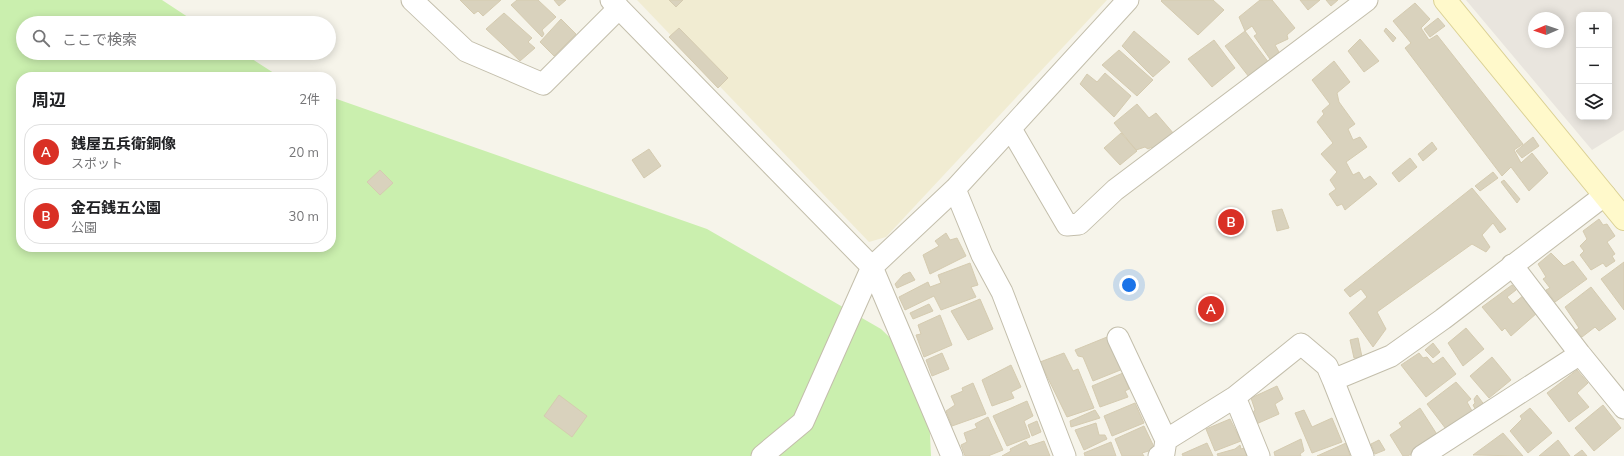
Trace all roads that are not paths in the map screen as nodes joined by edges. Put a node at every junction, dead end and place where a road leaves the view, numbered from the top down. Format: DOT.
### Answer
graph roads {
  1 [pos="412,0"];
  2 [pos="1128,0"];
  3 [pos="1367,0"];
  4 [pos="1445,0"];
  5 [pos="615,4"];
  6 [pos="1010,128"];
  7 [pos="955,189"];
  8 [pos="1605,195"];
  9 [pos="1624,219"];
  10 [pos="1512,265"];
  11 [pos="872,267"];
  12 [pos="1118,338"];
  13 [pos="1580,354"];
  14 [pos="1333,380"];
  15 [pos="1235,397"];
  16 [pos="1624,408"];
  17 [pos="1164,451"];
  18 [pos="762,456"];
  19 [pos="952,456"];
  20 [pos="1065,456"];
  21 [pos="1259,456"];
  22 [pos="1363,456"];
  23 [pos="1422,456"];
  1 -- 5 [label="street"];
  2 -- 6 [label="street"];
  3 -- 6 [label="street"];
  4 -- 8 [label="street"];
  5 -- 11 [label="street"];
  6 -- 7 [label="street"];
  7 -- 11 [label="street"];
  7 -- 20 [label="street"];
  8 -- 9 [label="street"];
  8 -- 10 [label="street"];
  10 -- 13 [label="street"];
  10 -- 14 [label="street"];
  11 -- 18 [label="street"];
  11 -- 19 [label="street"];
  12 -- 17 [label="street"];
  13 -- 16 [label="street"];
  13 -- 23 [label="street"];
  14 -- 15 [label="street"];
  14 -- 22 [label="street"];
  15 -- 17 [label="street"];
  15 -- 21 [label="street"];
}
